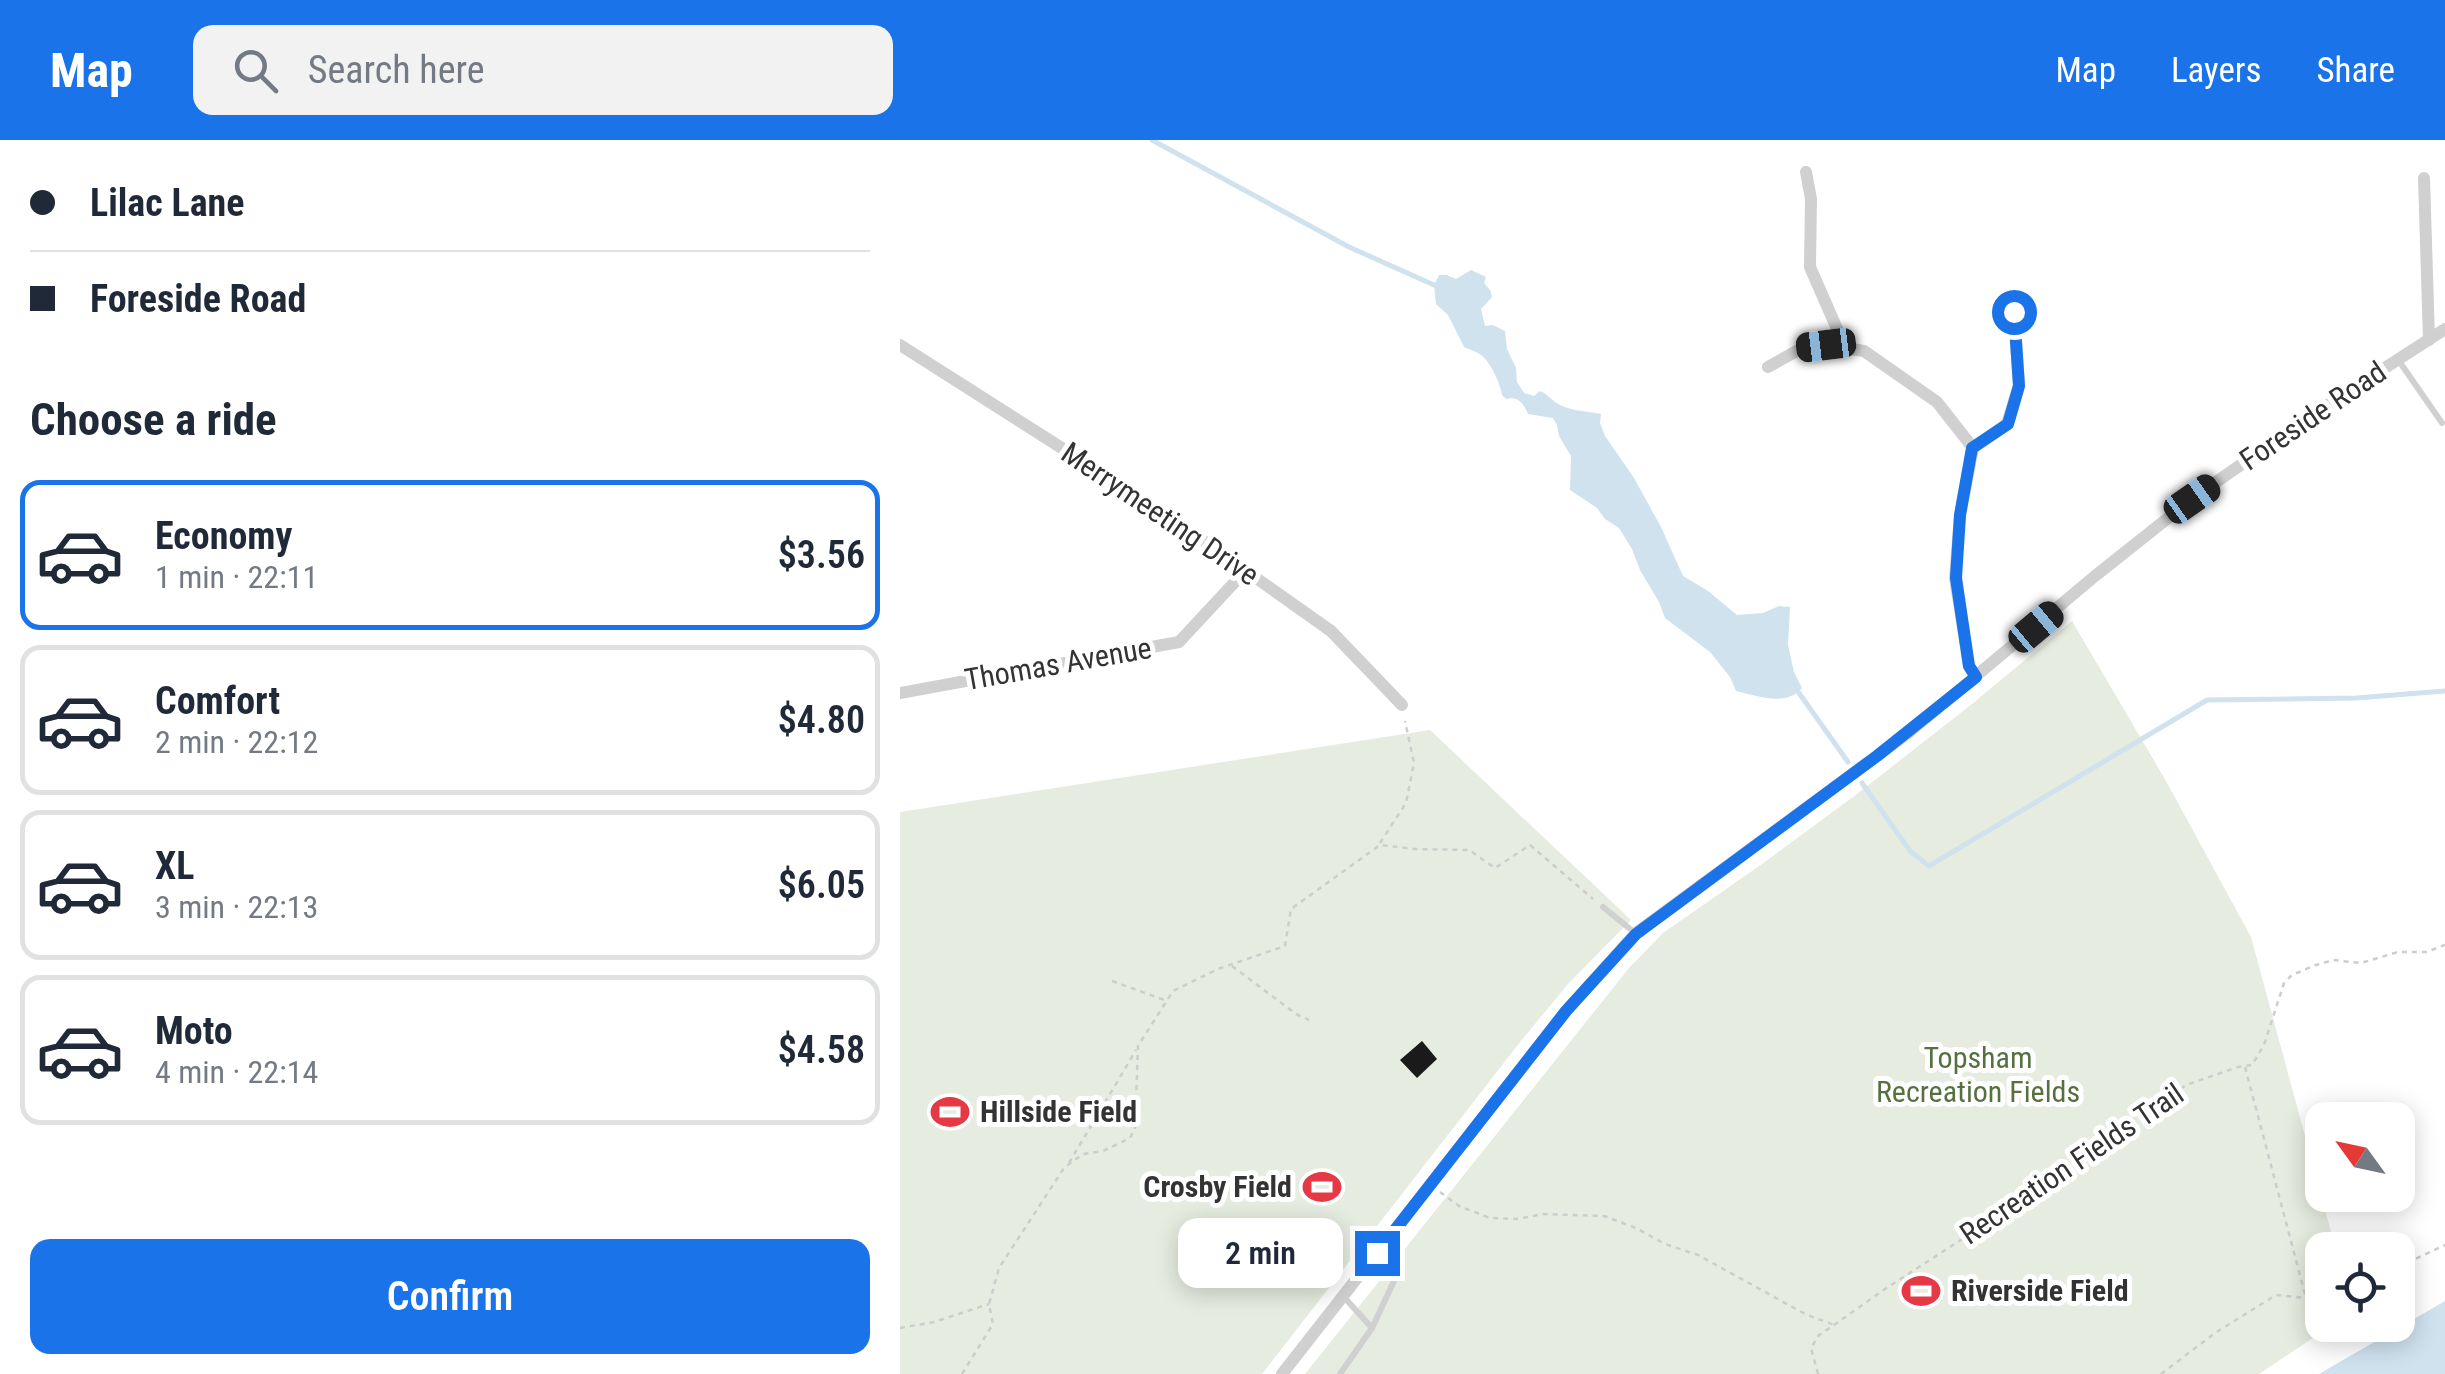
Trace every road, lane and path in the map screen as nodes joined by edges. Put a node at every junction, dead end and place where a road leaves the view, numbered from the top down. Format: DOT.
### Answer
graph roads {
  1 [pos="1806,172"];
  2 [pos="2424,178"];
  3 [pos="2014,312"];
  4 [pos="2445,329"];
  5 [pos="2429,340"];
  6 [pos="900,345"];
  7 [pos="1845,347"];
  8 [pos="2398,360"];
  9 [pos="1768,368"];
  10 [pos="2442,423"];
  11 [pos="1972,448"];
  12 [pos="1246,570"];
  13 [pos="1976,677"];
  14 [pos="900,693"];
  15 [pos="1402,705"];
  16 [pos="1380,845"];
  17 [pos="1603,908"];
  18 [pos="1636,934"];
  19 [pos="2445,945"];
  20 [pos="1231,965"];
  21 [pos="1112,981"];
  22 [pos="1167,1001"];
  23 [pos="1309,1020"];
  24 [pos="1138,1046"];
  25 [pos="2245,1066"];
  26 [pos="1064,1168"];
  27 [pos="1438,1191"];
  28 [pos="2445,1245"];
  29 [pos="1377,1253"];
  30 [pos="2415,1258"];
  31 [pos="2305,1294"];
  32 [pos="1343,1296"];
  33 [pos="2305,1298"];
  34 [pos="988,1304"];
  35 [pos="1834,1325"];
  36 [pos="900,1328"];
  37 [pos="1372,1328"];
  38 [pos="962,1374"];
  39 [pos="1282,1374"];
  40 [pos="1340,1374"];
  41 [pos="1818,1374"];
  42 [pos="2161,1374"];
  1 -- 7 [label="street"];
  2 -- 5 [label="street"];
  3 -- 11 [label="street"];
  4 -- 5 [label="street, Foreside Road"];
  5 -- 8 [label="street, Foreside Road"];
  6 -- 12 [label="street, Merrymeeting Drive"];
  7 -- 9 [label="street"];
  7 -- 11 [label="street"];
  8 -- 10 [label="lane"];
  8 -- 13 [label="street, Foreside Road"];
  11 -- 13 [label="street"];
  12 -- 14 [label="street, Thomas Avenue"];
  12 -- 15 [label="street, Merrymeeting Drive"];
  13 -- 18 [label="street, Foreside Road"];
  15 -- 16 [label="path"];
  16 -- 17 [label="path"];
  16 -- 20 [label="path"];
  17 -- 18 [label="lane"];
  18 -- 29 [label="street, Foreside Road"];
  19 -- 25 [label="path"];
  20 -- 22 [label="path"];
  20 -- 23 [label="path"];
  21 -- 22 [label="path"];
  22 -- 24 [label="path"];
  24 -- 26 [label="path"];
  24 -- 26 [label="path"];
  25 -- 31 [label="path"];
  25 -- 35 [label="path, Recreation Fields Trail"];
  26 -- 34 [label="path"];
  27 -- 35 [label="path"];
  28 -- 30 [label="path"];
  29 -- 32 [label="street, Foreside Road"];
  29 -- 37 [label="lane"];
  32 -- 37 [label="lane"];
  32 -- 39 [label="street, Foreside Road"];
  33 -- 42 [label="path"];
  34 -- 36 [label="path"];
  34 -- 38 [label="path"];
  35 -- 41 [label="path"];
  37 -- 40 [label="lane"];
}
